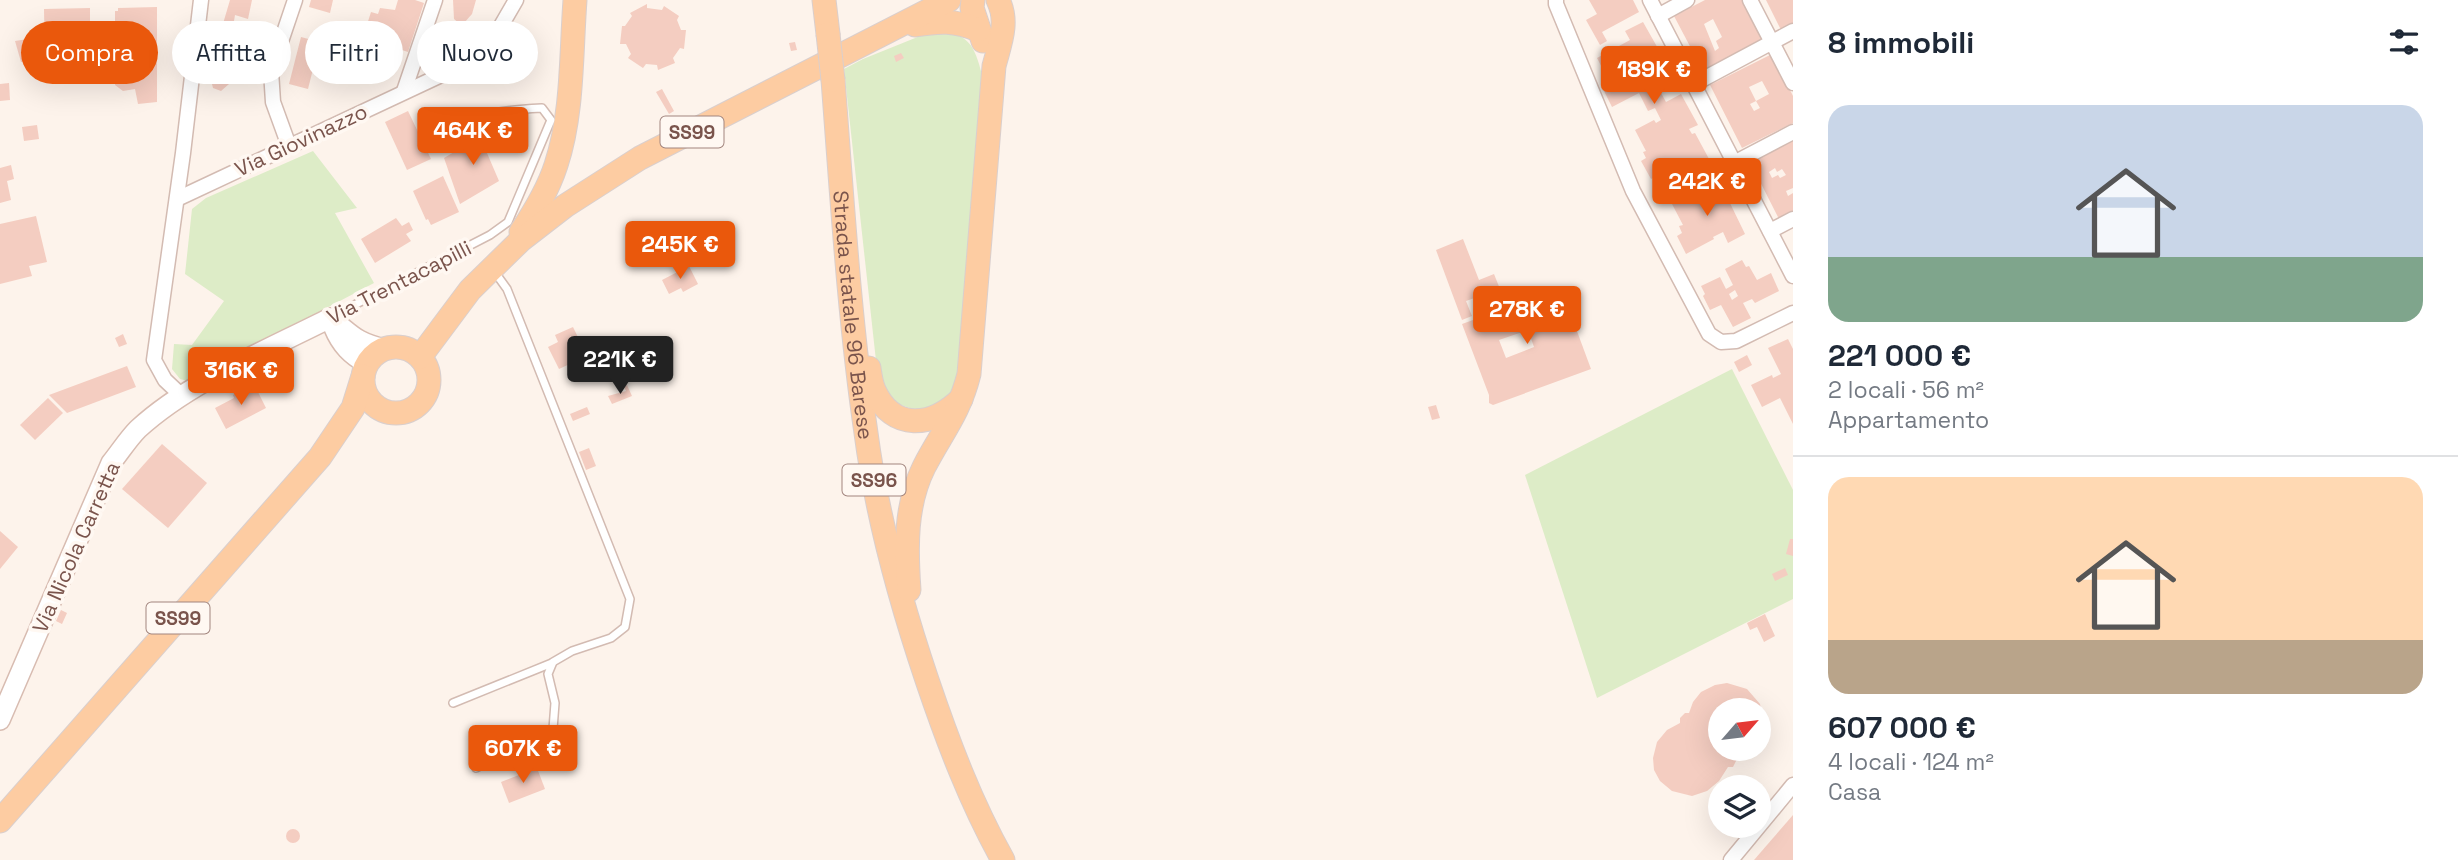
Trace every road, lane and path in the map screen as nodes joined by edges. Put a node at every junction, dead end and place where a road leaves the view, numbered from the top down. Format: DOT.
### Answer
graph roads {
  1 [pos="201,0"];
  2 [pos="295,0"];
  3 [pos="435,0"];
  4 [pos="516,0"];
  5 [pos="575,0"];
  6 [pos="824,0"];
  7 [pos="949,0"];
  8 [pos="973,0"];
  9 [pos="1556,0"];
  10 [pos="1650,0"];
  11 [pos="1687,0"];
  12 [pos="1750,0"];
  13 [pos="1006,4"];
  14 [pos="1658,16"];
  15 [pos="978,30"];
  16 [pos="888,31"];
  17 [pos="1793,31"];
  18 [pos="1772,42"];
  19 [pos="994,66"];
  20 [pos="1793,83"];
  21 [pos="1694,84"];
  22 [pos="404,91"];
  23 [pos="454,128"];
  24 [pos="1793,132"];
  25 [pos="289,146"];
  26 [pos="1734,163"];
  27 [pos="177,199"];
  28 [pos="1793,219"];
  29 [pos="1770,232"];
  30 [pos="846,240"];
  31 [pos="500,260"];
  32 [pos="1793,276"];
  33 [pos="1793,313"];
  34 [pos="330,318"];
  35 [pos="387,359"];
  36 [pos="182,396"];
  37 [pos="963,397"];
  38 [pos="377,407"];
  39 [pos="320,457"];
  40 [pos="553,662"];
  41 [pos="453,703"];
  42 [pos="939,716"];
  43 [pos="0,720"];
  44 [pos="476,768"];
  45 [pos="36,779"];
  46 [pos="1790,793"];
  47 [pos="0,813"];
  48 [pos="0,821"];
  49 [pos="1003,860"];
  50 [pos="1731,860"];
  1 -- 27 [label="street"];
  2 -- 25 [label="street"];
  3 -- 22 [label="street"];
  4 -- 22 [label="street, Via Giovinazzo"];
  5 -- 31 [label="main road"];
  6 -- 30 [label="main road, Strada statale 96 Barese / SS96, bridge"];
  7 -- 16 [label="main road, SS99"];
  8 -- 15 [label="main road"];
  9 -- 33 [label="street"];
  10 -- 14 [label="street"];
  11 -- 14 [label="street"];
  12 -- 18 [label="street"];
  13 -- 19 [label="main road"];
  14 -- 21 [label="street"];
  15 -- 16 [label="main road"];
  15 -- 19 [label="main road"];
  16 -- 31 [label="main road, SS99"];
  17 -- 18 [label="street"];
  18 -- 20 [label="street"];
  18 -- 21 [label="street"];
  19 -- 37 [label="main road"];
  21 -- 26 [label="street"];
  22 -- 25 [label="street, Via Giovinazzo"];
  23 -- 34 [label="lane, Via Trentacapilli"];
  24 -- 26 [label="street"];
  25 -- 27 [label="street, Via Giovinazzo"];
  26 -- 29 [label="street"];
  27 -- 36 [label="street"];
  28 -- 29 [label="street"];
  29 -- 32 [label="street"];
  30 -- 37 [label="main road"];
  30 -- 42 [label="main road, Strada statale 96 Barese / SS96"];
  31 -- 35 [label="main road, SS99"];
  31 -- 40 [label="lane"];
  34 -- 35 [label="street"];
  34 -- 36 [label="street, Via Trentacapilli"];
  35 -- 38 [label="main road"];
  35 -- 38 [label="main road"];
  35 -- 39 [label="main road, SS99"];
  36 -- 43 [label="street, Via Nicola Carretta"];
  37 -- 42 [label="main road"];
  38 -- 39 [label="main road, SS99"];
  39 -- 45 [label="main road, SS99"];
  40 -- 41 [label="lane"];
  40 -- 44 [label="lane"];
  42 -- 49 [label="main road, Strada statale 96 Barese / SS96"];
  45 -- 47 [label="main road"];
  45 -- 48 [label="main road, SS99"];
  46 -- 50 [label="street"];
}
